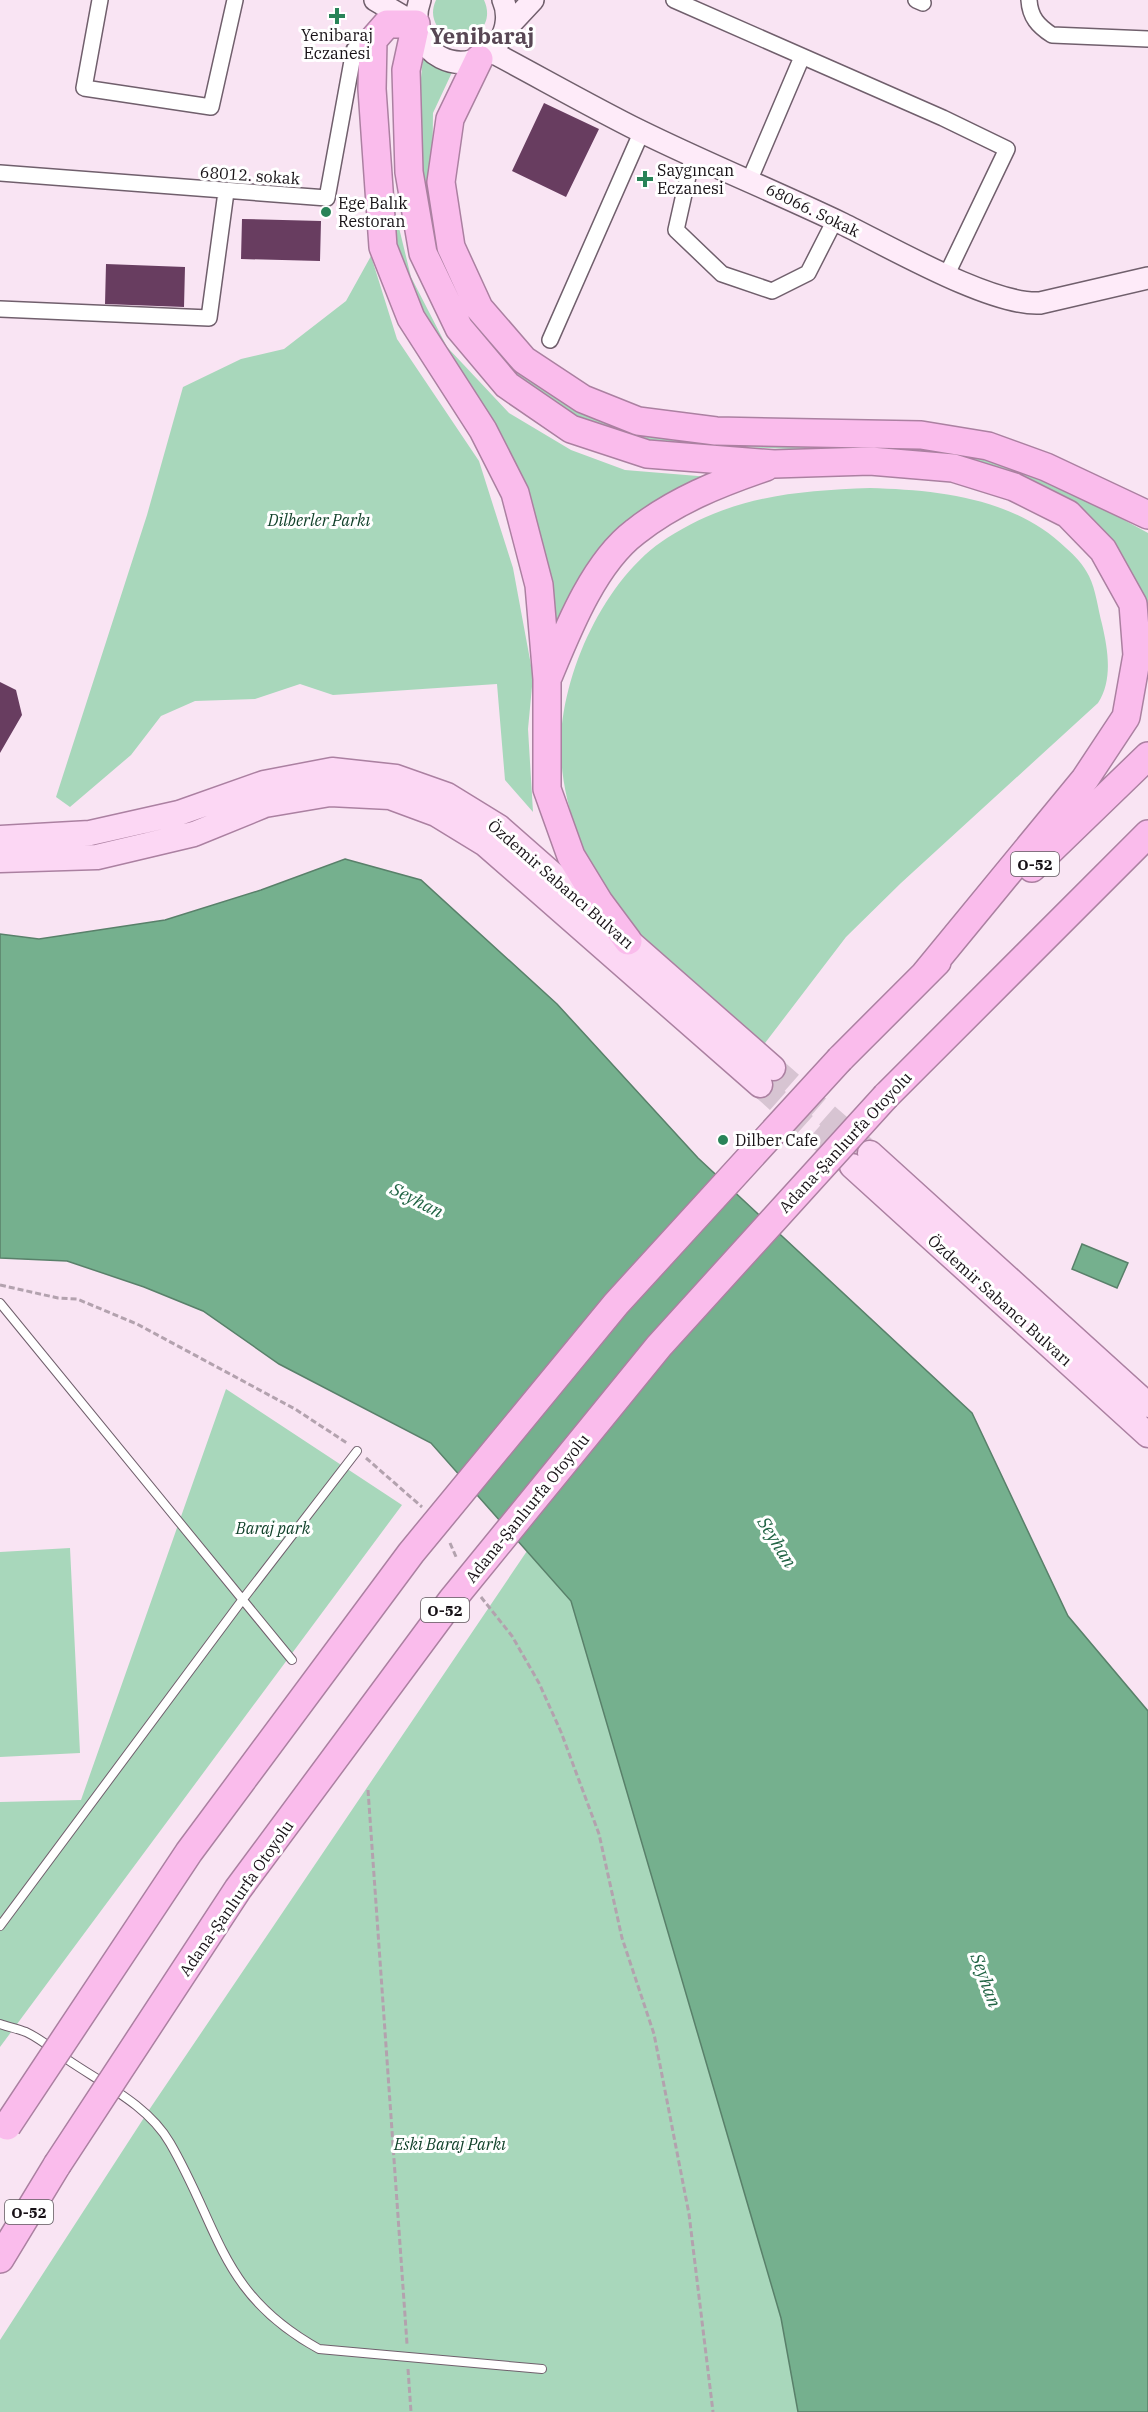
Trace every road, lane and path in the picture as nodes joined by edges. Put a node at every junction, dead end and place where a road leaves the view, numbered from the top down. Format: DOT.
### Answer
graph roads {
  1 [pos="100,0"];
  2 [pos="235,0"];
  3 [pos="375,0"];
  4 [pos="503,0"];
  5 [pos="533,0"];
  6 [pos="674,0"];
  7 [pos="1029,0"];
  8 [pos="418,12"];
  9 [pos="505,30"];
  10 [pos="1148,39"];
  11 [pos="373,40"];
  12 [pos="485,55"];
  13 [pos="802,57"];
  14 [pos="642,132"];
  15 [pos="693,154"];
  16 [pos="0,173"];
  17 [pos="750,179"];
  18 [pos="226,192"];
  19 [pos="835,220"];
  20 [pos="947,274"];
  21 [pos="1148,278"];
  22 [pos="0,309"];
  23 [pos="550,340"];
  24 [pos="774,464"];
  25 [pos="1148,515"];
  26 [pos="547,679"];
  27 [pos="1148,756"];
  28 [pos="1148,834"];
  29 [pos="0,838"];
  30 [pos="1148,856"];
  31 [pos="0,861"];
  32 [pos="628,941"];
  33 [pos="924,975"];
  34 [pos="1003,977"];
  35 [pos="0,1286"];
  36 [pos="0,1303"];
  37 [pos="1148,1405"];
  38 [pos="1148,1435"];
  39 [pos="357,1451"];
  40 [pos="426,1512"];
  41 [pos="448,1536"];
  42 [pos="458,1562"];
  43 [pos="478,1592"];
  44 [pos="243,1599"];
  45 [pos="292,1660"];
  46 [pos="368,1790"];
  47 [pos="0,1926"];
  48 [pos="0,2024"];
  49 [pos="4,2133"];
  50 [pos="0,2259"];
  51 [pos="408,2357"];
  52 [pos="542,2369"];
  53 [pos="411,2412"];
  54 [pos="713,2412"];
  1 -- 2 [label="street"];
  3 -- 8 [label="main road"];
  4 -- 9 [label="main road"];
  5 -- 9 [label="main road"];
  6 -- 13 [label="street"];
  7 -- 10 [label="street"];
  8 -- 11 [label="highway"];
  8 -- 12 [label="main road"];
  8 -- 24 [label="highway"];
  9 -- 12 [label="main road"];
  11 -- 18 [label="street, 68012. sokak"];
  11 -- 26 [label="highway"];
  12 -- 14 [label="main road, 68066. Sokak"];
  12 -- 25 [label="highway"];
  13 -- 17 [label="street"];
  13 -- 20 [label="street"];
  14 -- 15 [label="main road, 68066. Sokak"];
  14 -- 23 [label="street"];
  15 -- 17 [label="main road, 68066. Sokak"];
  15 -- 19 [label="street"];
  16 -- 18 [label="street, 68012. sokak"];
  17 -- 19 [label="main road, 68066. Sokak"];
  18 -- 22 [label="street"];
  19 -- 20 [label="main road, 68066. Sokak"];
  20 -- 21 [label="main road, 68066. Sokak"];
  24 -- 26 [label="highway"];
  24 -- 33 [label="highway"];
  26 -- 32 [label="highway"];
  27 -- 33 [label="highway, O-52"];
  28 -- 34 [label="highway, Adana-Şanlıurfa Otoyolu / O-52"];
  29 -- 32 [label="main road, Özdemir Sabancı Bulvarı"];
  30 -- 34 [label="highway"];
  31 -- 32 [label="main road, Özdemir Sabancı Bulvarı"];
  33 -- 49 [label="highway, O-52, bridge"];
  34 -- 50 [label="highway, Adana-Şanlıurfa Otoyolu / O-52, bridge"];
  35 -- 39 [label="path"];
  36 -- 44 [label="lane"];
  37 -- 38 [label="main road, Özdemir Sabancı Bulvarı"];
  39 -- 40 [label="path"];
  39 -- 44 [label="lane"];
  41 -- 42 [label="path"];
  43 -- 54 [label="path"];
  44 -- 45 [label="lane"];
  44 -- 47 [label="lane"];
  46 -- 51 [label="path"];
  48 -- 51 [label="lane"];
  51 -- 52 [label="lane"];
  51 -- 53 [label="path"];
}
